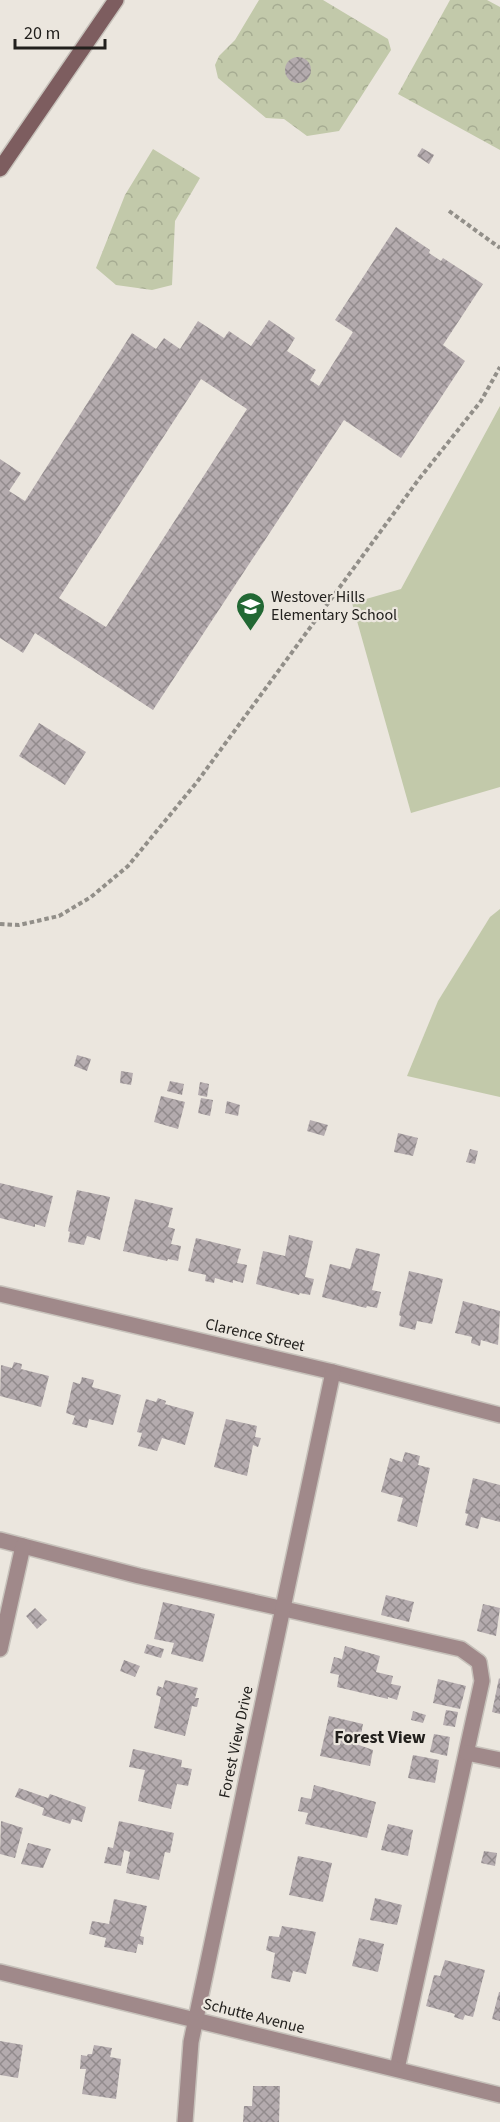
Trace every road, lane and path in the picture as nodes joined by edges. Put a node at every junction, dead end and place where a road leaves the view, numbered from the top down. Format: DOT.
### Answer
graph roads {
  1 [pos="116,0"];
  2 [pos="0,169"];
  3 [pos="449,211"];
  4 [pos="500,248"];
  5 [pos="500,367"];
  6 [pos="0,924"];
  7 [pos="0,1294"];
  8 [pos="333,1372"];
  9 [pos="500,1415"];
  10 [pos="0,1540"];
  11 [pos="23,1546"];
  12 [pos="282,1609"];
  13 [pos="0,1649"];
  14 [pos="467,1753"];
  15 [pos="500,1761"];
  16 [pos="0,1972"];
  17 [pos="195,2020"];
  18 [pos="397,2069"];
  19 [pos="500,2095"];
  20 [pos="185,2122"];
  1 -- 2 [label="main road"];
  3 -- 4 [label="path"];
  5 -- 6 [label="path"];
  7 -- 8 [label="street, Clarence Street"];
  8 -- 9 [label="street, Clarence Street"];
  8 -- 12 [label="street, Forest View Drive"];
  10 -- 11 [label="street"];
  11 -- 12 [label="street"];
  11 -- 13 [label="street"];
  12 -- 14 [label="street"];
  12 -- 17 [label="street, Forest View Drive"];
  14 -- 15 [label="street"];
  14 -- 18 [label="street"];
  16 -- 17 [label="street, Schutte Avenue"];
  17 -- 18 [label="street, Schutte Avenue"];
  17 -- 20 [label="street, Forest View Drive"];
  18 -- 19 [label="street, Schutte Avenue"];
}
